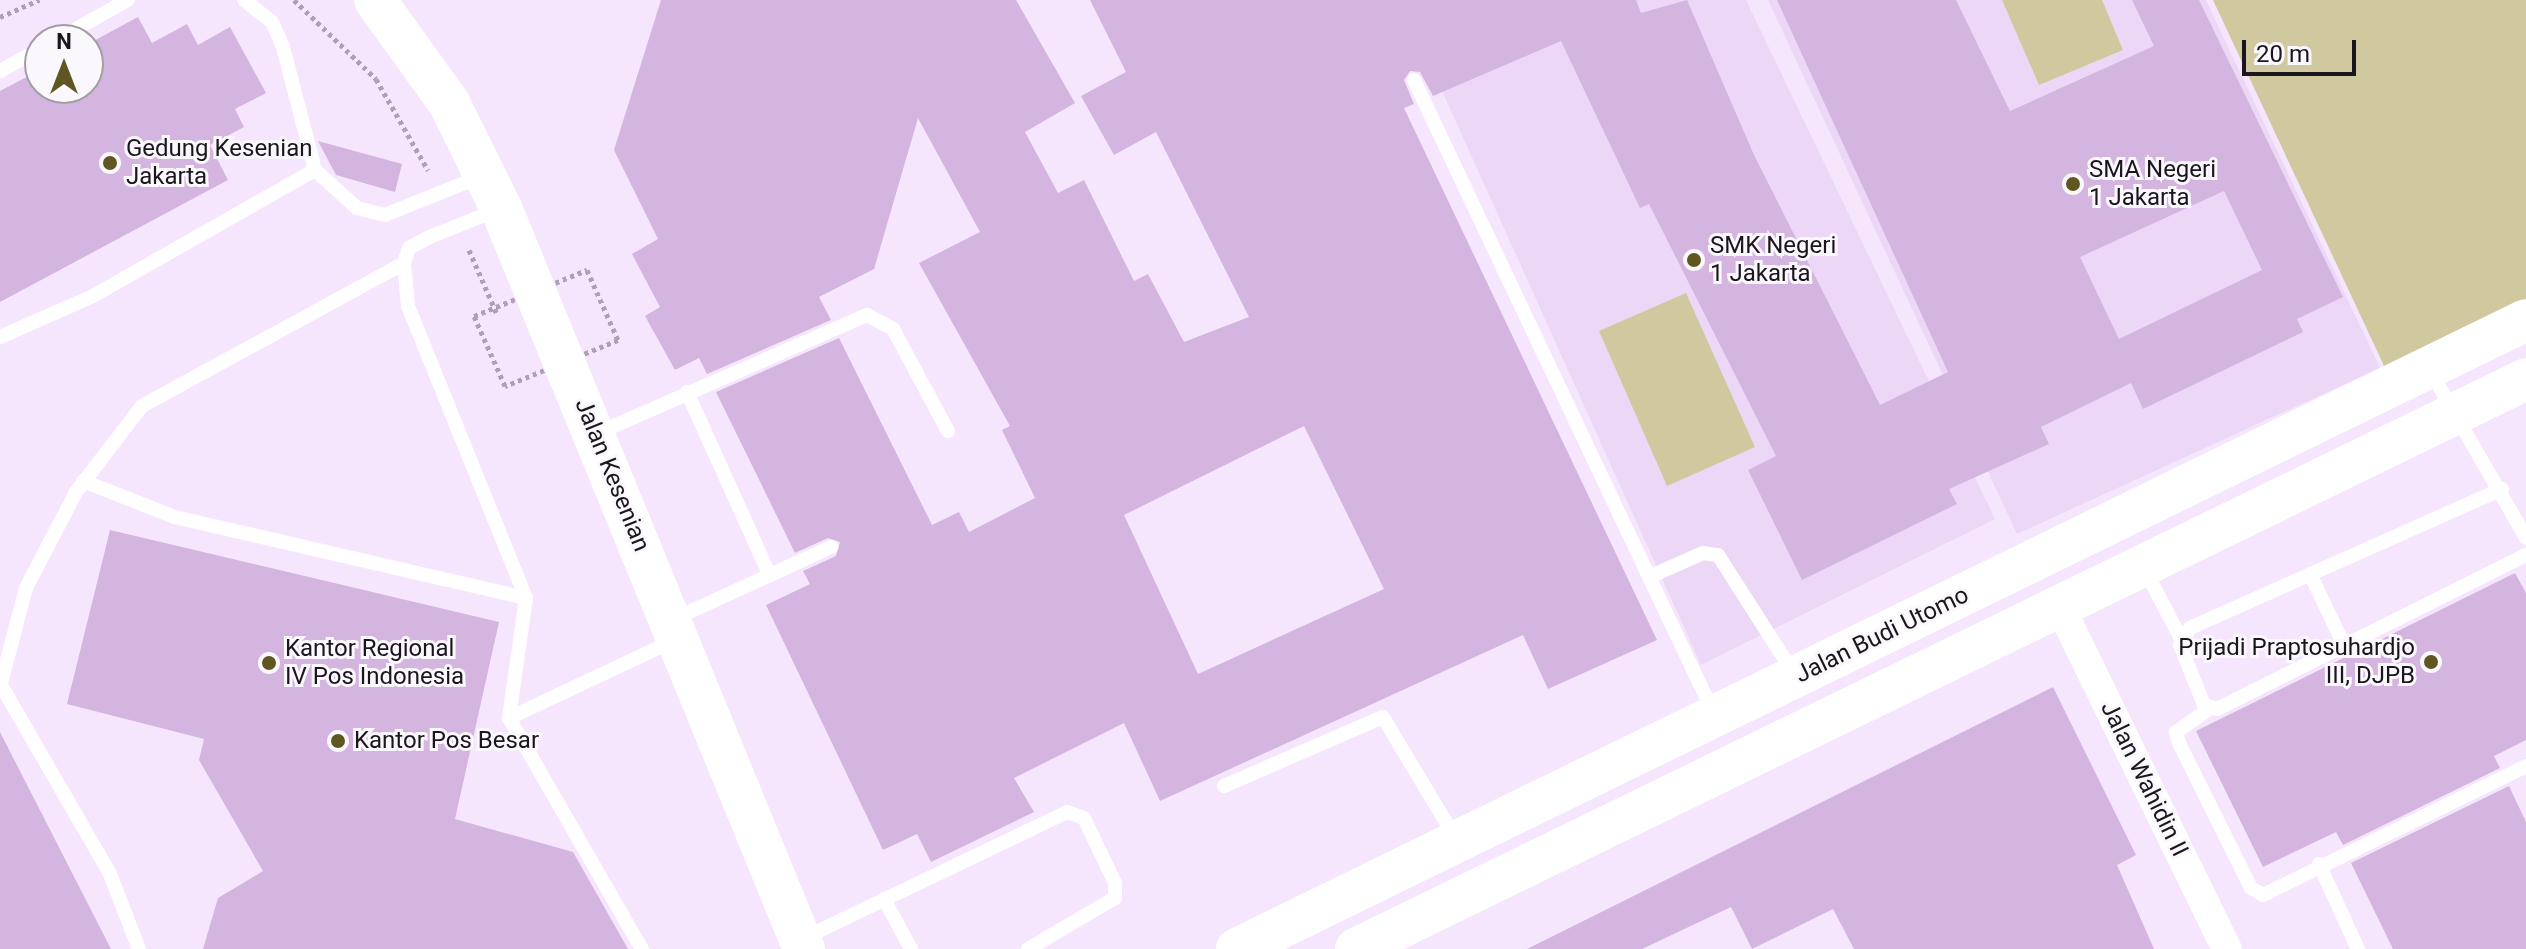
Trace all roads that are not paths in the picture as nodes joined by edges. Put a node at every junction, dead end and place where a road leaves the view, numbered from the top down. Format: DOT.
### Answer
graph roads {
  1 [pos="128,0"];
  2 [pos="244,0"];
  3 [pos="384,4"];
  4 [pos="85,24"];
  5 [pos="24,58"];
  6 [pos="0,71"];
  7 [pos="1414,80"];
  8 [pos="315,170"];
  9 [pos="494,191"];
  10 [pos="404,263"];
  11 [pos="2526,320"];
  12 [pos="0,337"];
  13 [pos="2429,368"];
  14 [pos="2526,379"];
  15 [pos="687,392"];
  16 [pos="2455,414"];
  17 [pos="948,431"];
  18 [pos="597,433"];
  19 [pos="83,481"];
  20 [pos="2502,489"];
  21 [pos="2526,538"];
  22 [pos="831,547"];
  23 [pos="2526,555"];
  24 [pos="2144,567"];
  25 [pos="769,574"];
  26 [pos="2310,574"];
  27 [pos="1649,577"];
  28 [pos="526,598"];
  29 [pos="2061,609"];
  30 [pos="674,630"];
  31 [pos="2180,637"];
  32 [pos="2345,647"];
  33 [pos="1796,677"];
  34 [pos="1,686"];
  35 [pos="2209,709"];
  36 [pos="1715,716"];
  37 [pos="509,718"];
  38 [pos="2526,766"];
  39 [pos="1224,786"];
  40 [pos="1458,843"];
  41 [pos="2319,864"];
  42 [pos="884,899"];
  43 [pos="802,945"];
  44 [pos="139,949"];
  45 [pos="642,949"];
  46 [pos="911,949"];
  47 [pos="1028,949"];
  48 [pos="1237,949"];
  49 [pos="1356,949"];
  50 [pos="2227,949"];
  51 [pos="2358,949"];
  1 -- 4 [label="lane"];
  2 -- 8 [label="lane"];
  3 -- 9 [label="street, Jalan Kesenian"];
  5 -- 6 [label="lane"];
  7 -- 27 [label="lane"];
  8 -- 9 [label="lane"];
  8 -- 12 [label="lane"];
  9 -- 10 [label="lane"];
  9 -- 18 [label="street, Jalan Kesenian"];
  10 -- 19 [label="lane"];
  10 -- 28 [label="lane"];
  11 -- 13 [label="street, Jalan Budi Utomo"];
  13 -- 16 [label="lane"];
  13 -- 33 [label="street, Jalan Budi Utomo"];
  14 -- 16 [label="street"];
  15 -- 17 [label="lane"];
  15 -- 18 [label="lane"];
  15 -- 25 [label="lane"];
  16 -- 20 [label="lane"];
  16 -- 24 [label="street"];
  18 -- 30 [label="street, Jalan Kesenian"];
  19 -- 28 [label="lane"];
  19 -- 34 [label="lane"];
  20 -- 21 [label="lane"];
  20 -- 26 [label="lane"];
  22 -- 25 [label="lane"];
  23 -- 32 [label="lane"];
  24 -- 29 [label="street"];
  24 -- 31 [label="lane"];
  25 -- 30 [label="lane"];
  26 -- 31 [label="lane"];
  26 -- 32 [label="lane"];
  27 -- 33 [label="lane"];
  27 -- 36 [label="lane"];
  28 -- 37 [label="lane"];
  29 -- 49 [label="street"];
  29 -- 50 [label="street, Jalan Wahidin II"];
  30 -- 37 [label="lane"];
  30 -- 43 [label="street, Jalan Kesenian"];
  31 -- 35 [label="lane"];
  32 -- 35 [label="lane"];
  33 -- 36 [label="street, Jalan Budi Utomo"];
  34 -- 44 [label="lane"];
  35 -- 41 [label="lane"];
  36 -- 40 [label="street, Jalan Budi Utomo"];
  37 -- 45 [label="lane"];
  38 -- 41 [label="lane"];
  39 -- 40 [label="lane"];
  40 -- 48 [label="street, Jalan Budi Utomo"];
  41 -- 51 [label="lane"];
  42 -- 43 [label="lane"];
  42 -- 46 [label="lane"];
  42 -- 47 [label="lane"];
}
